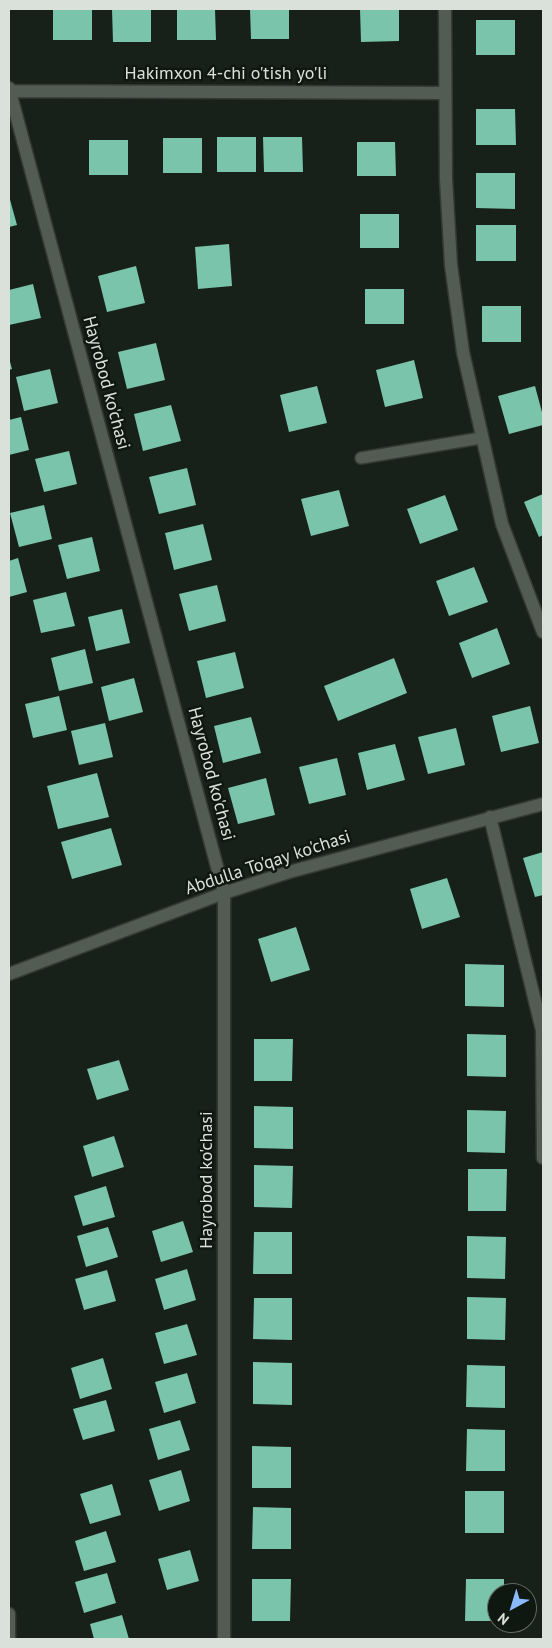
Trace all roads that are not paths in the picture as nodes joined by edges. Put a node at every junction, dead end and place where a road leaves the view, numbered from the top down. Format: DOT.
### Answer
graph roads {
  1 [pos="445,9"];
  2 [pos="9,90"];
  3 [pos="444,93"];
  4 [pos="481,438"];
  5 [pos="361,458"];
  6 [pos="543,632"];
  7 [pos="543,804"];
  8 [pos="490,817"];
  9 [pos="224,894"];
  10 [pos="9,974"];
  11 [pos="543,1158"];
  12 [pos="9,1614"];
  13 [pos="9,1639"];
  14 [pos="224,1639"];
  1 -- 3 [label="street"];
  2 -- 3 [label="street, Hakimxon 4-chi o'tish yo'li"];
  2 -- 9 [label="street, Hayrobod ko'chasi"];
  3 -- 4 [label="street"];
  4 -- 5 [label="lane"];
  4 -- 6 [label="street"];
  7 -- 8 [label="street, Abdulla To'qay ko'chasi"];
  8 -- 9 [label="street, Abdulla To'qay ko'chasi"];
  8 -- 11 [label="street"];
  9 -- 10 [label="street, Abdulla To'qay ko'chasi"];
  9 -- 14 [label="street, Hayrobod ko'chasi"];
  12 -- 13 [label="street"];
}
